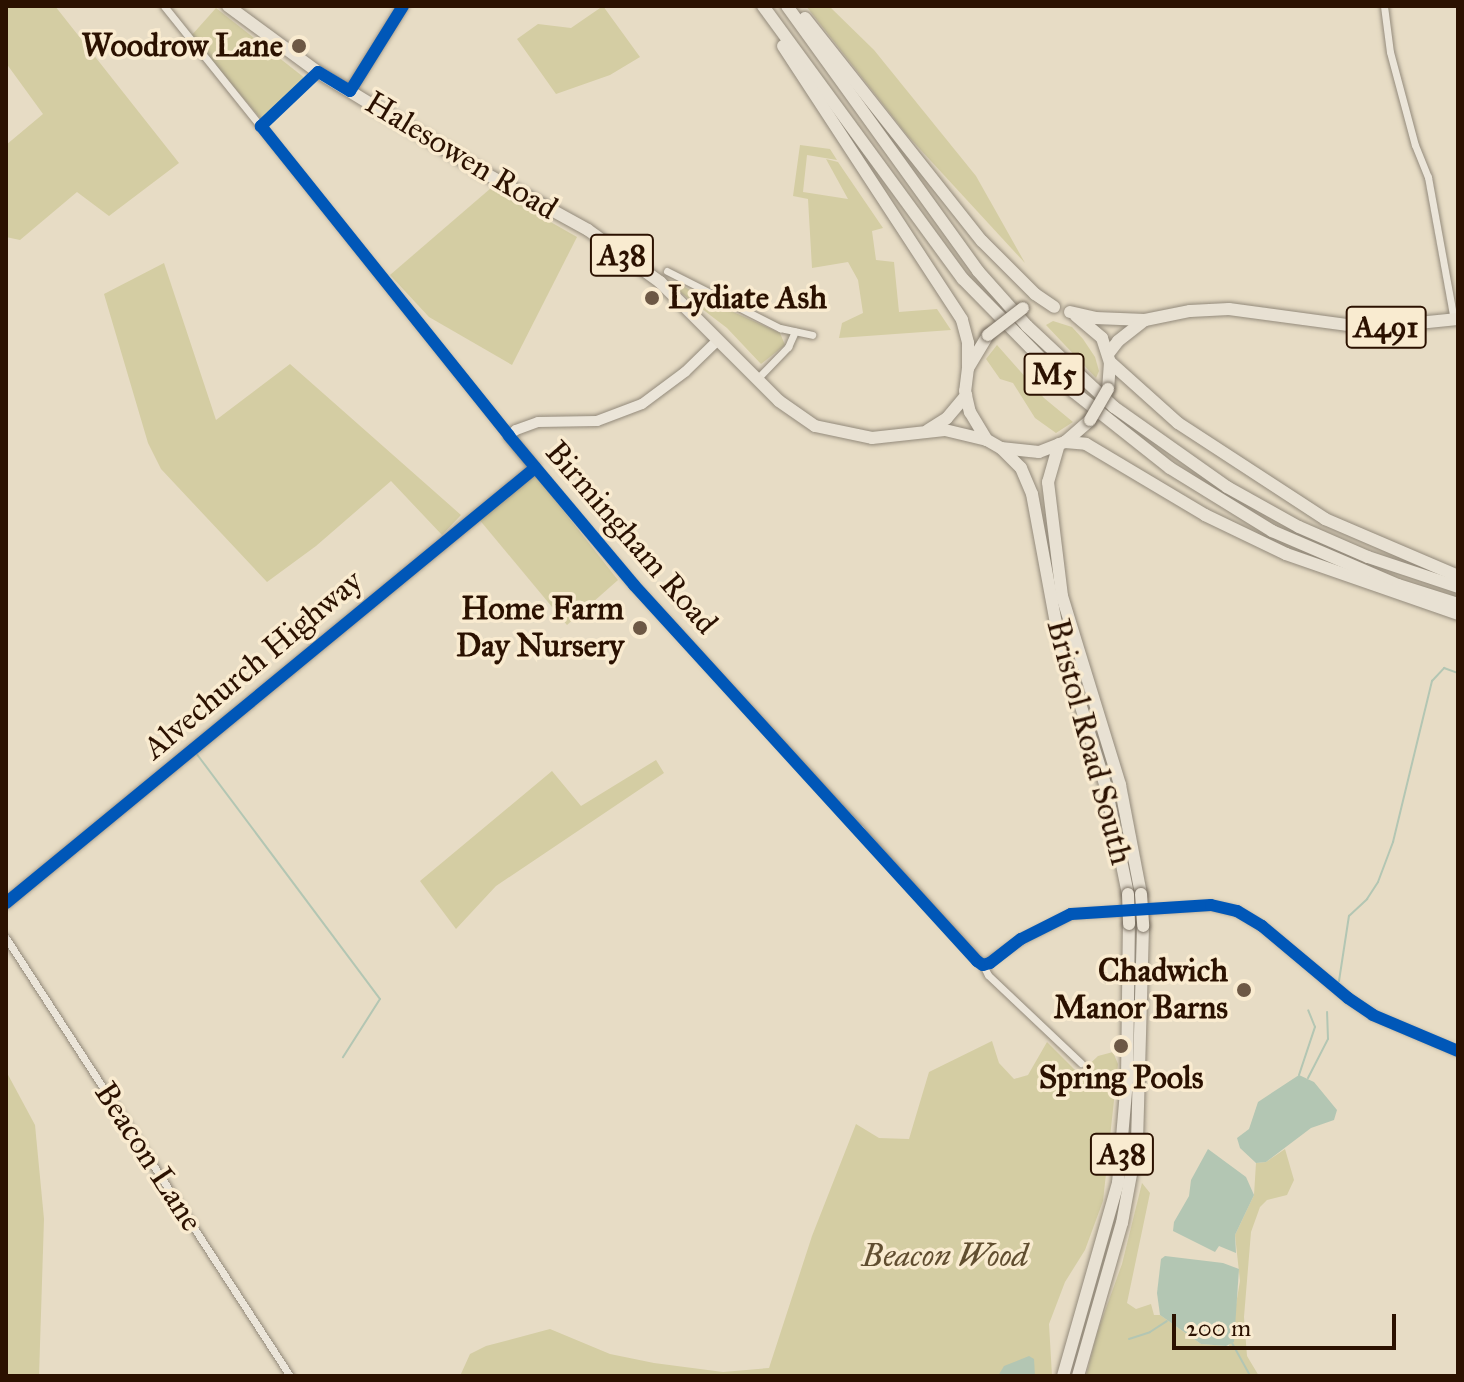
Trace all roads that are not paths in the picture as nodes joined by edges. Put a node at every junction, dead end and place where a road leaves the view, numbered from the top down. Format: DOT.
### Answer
graph roads {
  1 [pos="164,6"];
  2 [pos="228,6"];
  3 [pos="403,6"];
  4 [pos="760,6"];
  5 [pos="787,6"];
  6 [pos="795,6"];
  7 [pos="1384,6"];
  8 [pos="350,91"];
  9 [pos="667,271"];
  10 [pos="1054,307"];
  11 [pos="1070,312"];
  12 [pos="1456,319"];
  13 [pos="1145,320"];
  14 [pos="795,331"];
  15 [pos="812,335"];
  16 [pos="717,341"];
  17 [pos="1109,358"];
  18 [pos="968,368"];
  19 [pos="756,379"];
  20 [pos="966,395"];
  21 [pos="925,431"];
  22 [pos="509,436"];
  23 [pos="987,440"];
  24 [pos="1062,443"];
  25 [pos="1001,448"];
  26 [pos="535,468"];
  27 [pos="1458,576"];
  28 [pos="1458,587"];
  29 [pos="1458,604"];
  30 [pos="1458,614"];
  31 [pos="1134,894"];
  32 [pos="6,903"];
  33 [pos="6,938"];
  34 [pos="983,965"];
  35 [pos="1458,1051"];
  36 [pos="1081,1063"];
  37 [pos="290,1376"];
  38 [pos="1063,1376"];
  39 [pos="1078,1376"];
  1 -- 22 [label="street, Birmingham Road"];
  2 -- 8 [label="highway, Halesowen Road / A38"];
  3 -- 8 [label="street"];
  4 -- 18 [label="highway"];
  4 -- 29 [label="highway, M5"];
  5 -- 28 [label="highway, M5"];
  6 -- 10 [label="highway"];
  7 -- 12 [label="street"];
  8 -- 16 [label="highway, Halesowen Road / A38"];
  9 -- 14 [label="street"];
  10 -- 11 [label="highway"];
  10 -- 18 [label="highway, bridge"];
  11 -- 13 [label="highway, A491"];
  11 -- 17 [label="highway"];
  12 -- 13 [label="highway, A491"];
  13 -- 17 [label="highway, A491"];
  14 -- 15 [label="street"];
  14 -- 19 [label="street"];
  16 -- 19 [label="highway, Halesowen Road / A38"];
  16 -- 22 [label="street"];
  17 -- 24 [label="highway, bridge"];
  17 -- 27 [label="highway"];
  18 -- 20 [label="highway"];
  19 -- 21 [label="highway, Halesowen Road / A38"];
  20 -- 21 [label="highway"];
  20 -- 23 [label="highway"];
  21 -- 23 [label="highway, Halesowen Road / A38"];
  22 -- 26 [label="street, Birmingham Road"];
  23 -- 25 [label="highway"];
  24 -- 25 [label="highway"];
  24 -- 30 [label="highway"];
  24 -- 31 [label="highway, Bristol Road South / A38"];
  25 -- 31 [label="highway, Bristol Road South / A38"];
  26 -- 32 [label="street, Alvechurch Highway"];
  26 -- 34 [label="street, Birmingham Road"];
  31 -- 38 [label="highway, Bristol Road South / A38, bridge"];
  31 -- 39 [label="highway, Bristol Road South / A38, bridge"];
  33 -- 37 [label="street, Beacon Lane"];
  34 -- 35 [label="street"];
  34 -- 36 [label="street, Birmingham Road"];
}
